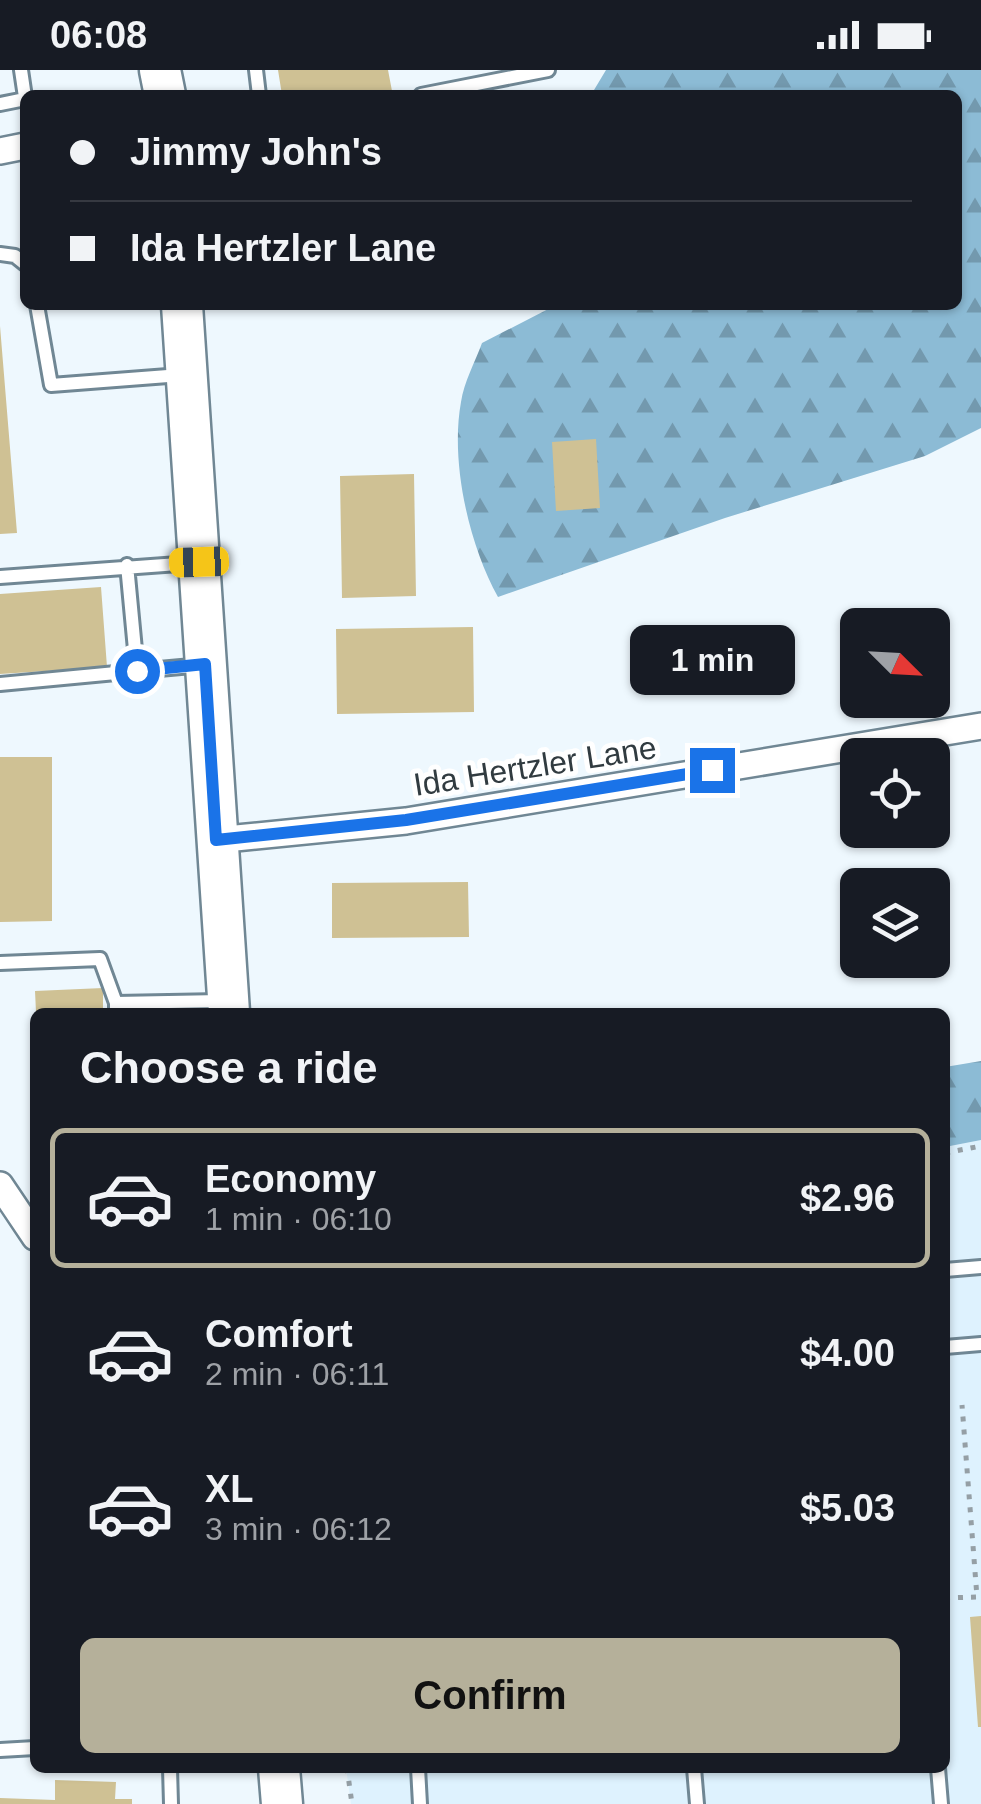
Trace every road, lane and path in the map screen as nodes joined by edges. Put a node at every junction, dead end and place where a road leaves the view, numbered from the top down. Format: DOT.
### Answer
graph roads {
  1 [pos="548,70"];
  2 [pos="446,90"];
  3 [pos="39,310"];
  4 [pos="182,310"];
  5 [pos="188,374"];
  6 [pos="199,562"];
  7 [pos="128,565"];
  8 [pos="0,578"];
  9 [pos="205,664"];
  10 [pos="137,671"];
  11 [pos="0,684"];
  12 [pos="981,726"];
  13 [pos="216,840"];
  14 [pos="0,963"];
  15 [pos="229,1007"];
  16 [pos="116,1008"];
  17 [pos="981,1146"];
  18 [pos="950,1152"];
  19 [pos="0,1185"];
  20 [pos="30,1230"];
  21 [pos="981,1266"];
  22 [pos="950,1269"];
  23 [pos="981,1344"];
  24 [pos="950,1347"];
  25 [pos="962,1406"];
  26 [pos="950,1598"];
  27 [pos="30,1748"];
  28 [pos="0,1750"];
  29 [pos="170,1773"];
  30 [pos="280,1773"];
  31 [pos="347,1773"];
  32 [pos="418,1773"];
  33 [pos="694,1773"];
  34 [pos="938,1773"];
  35 [pos="171,1804"];
  36 [pos="282,1804"];
  37 [pos="352,1804"];
  38 [pos="420,1804"];
  39 [pos="697,1804"];
  40 [pos="941,1804"];
  1 -- 2 [label="lane"];
  3 -- 5 [label="lane"];
  4 -- 5 [label="main road"];
  5 -- 6 [label="main road"];
  6 -- 7 [label="lane"];
  6 -- 9 [label="main road"];
  7 -- 8 [label="lane"];
  7 -- 10 [label="lane"];
  9 -- 10 [label="lane"];
  9 -- 13 [label="main road"];
  10 -- 11 [label="lane"];
  12 -- 13 [label="street, Ida Hertzler Lane"];
  13 -- 15 [label="main road"];
  14 -- 16 [label="lane"];
  15 -- 16 [label="lane"];
  17 -- 18 [label="path"];
  19 -- 20 [label="street"];
  21 -- 22 [label="lane"];
  23 -- 24 [label="lane"];
  25 -- 26 [label="path"];
  27 -- 28 [label="lane"];
  29 -- 35 [label="lane"];
  30 -- 36 [label="main road"];
  31 -- 37 [label="path"];
  32 -- 38 [label="lane"];
  33 -- 39 [label="lane"];
  34 -- 40 [label="lane"];
}
